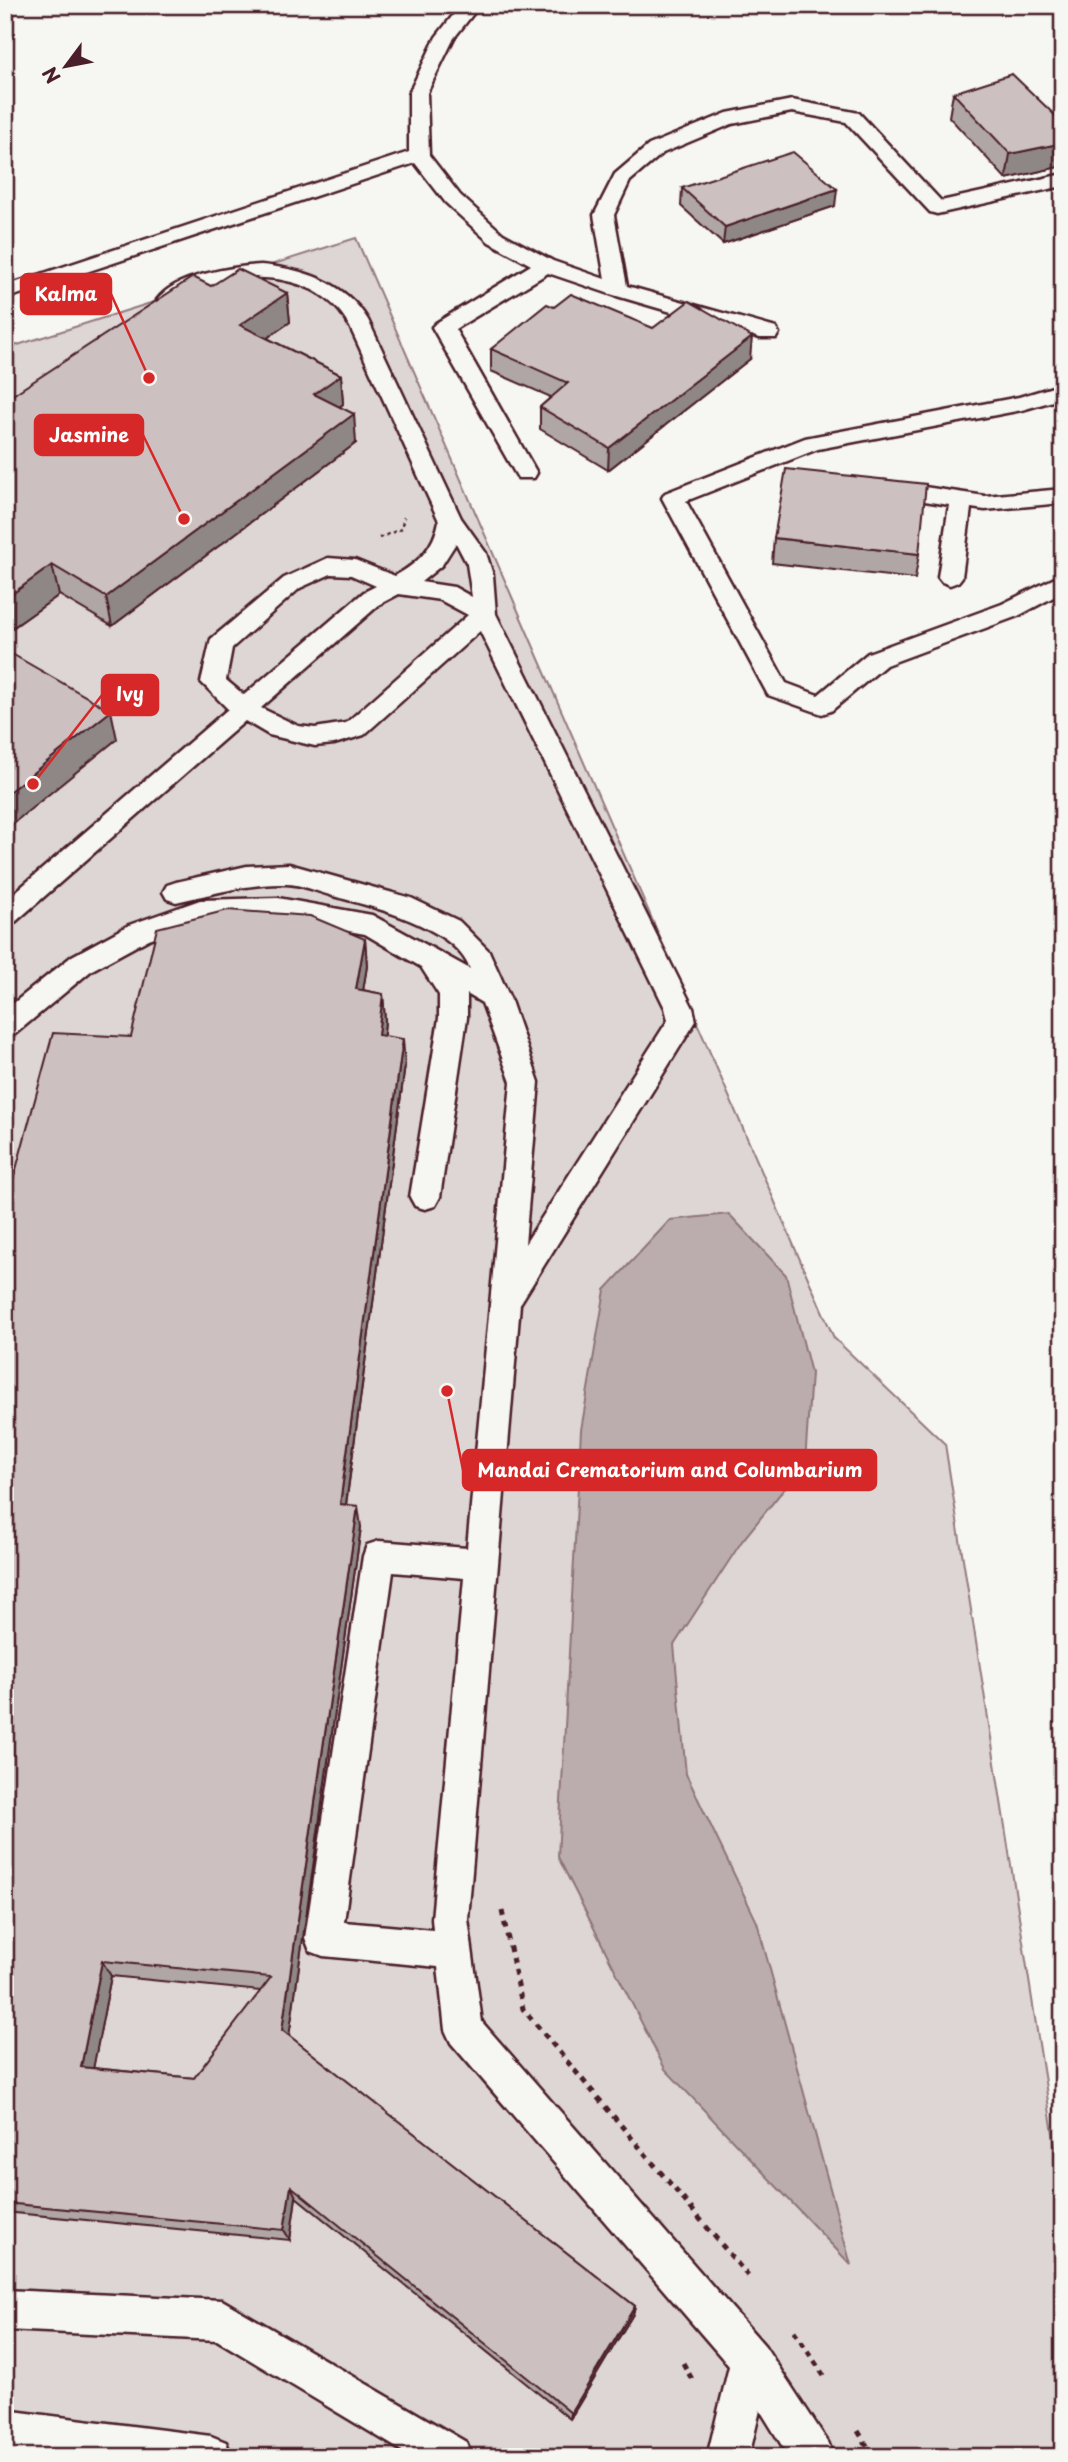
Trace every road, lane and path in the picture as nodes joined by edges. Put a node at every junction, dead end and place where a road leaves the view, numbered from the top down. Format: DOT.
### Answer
graph roads {
  1 [pos="471,5"];
  2 [pos="419,155"];
  3 [pos="1063,180"];
  4 [pos="546,265"];
  5 [pos="617,290"];
  6 [pos="5,293"];
  7 [pos="151,311"];
  8 [pos="768,333"];
  9 [pos="1063,391"];
  10 [pos="749,468"];
  11 [pos="526,472"];
  12 [pos="789,474"];
  13 [pos="868,486"];
  14 [pos="1063,496"];
  15 [pos="961,499"];
  16 [pos="451,521"];
  17 [pos="950,577"];
  18 [pos="1063,582"];
  19 [pos="397,586"];
  20 [pos="484,614"];
  21 [pos="243,710"];
  22 [pos="176,892"];
  23 [pos="5,916"];
  24 [pos="429,958"];
  25 [pos="496,998"];
  26 [pos="5,1026"];
  27 [pos="425,1197"];
  28 [pos="505,1303"];
  29 [pos="483,1564"];
  30 [pos="502,1901"];
  31 [pos="454,1950"];
  32 [pos="757,2287"];
  33 [pos="5,2310"];
  34 [pos="793,2329"];
  35 [pos="751,2360"];
  36 [pos="831,2387"];
  37 [pos="853,2422"];
  38 [pos="5,2431"];
  39 [pos="211,2457"];
  40 [pos="451,2457"];
  41 [pos="728,2457"];
  42 [pos="813,2457"];
  43 [pos="874,2457"];
  1 -- 2 [label="lane"];
  2 -- 4 [label="lane"];
  2 -- 6 [label="lane"];
  3 -- 5 [label="lane"];
  4 -- 5 [label="lane"];
  4 -- 11 [label="lane"];
  5 -- 8 [label="lane"];
  7 -- 16 [label="lane"];
  9 -- 10 [label="lane"];
  10 -- 12 [label="lane"];
  10 -- 18 [label="lane"];
  13 -- 15 [label="lane"];
  14 -- 15 [label="lane"];
  15 -- 17 [label="lane"];
  16 -- 19 [label="lane"];
  16 -- 20 [label="lane"];
  19 -- 20 [label="lane"];
  19 -- 21 [label="lane"];
  19 -- 21 [label="lane"];
  20 -- 21 [label="lane"];
  20 -- 28 [label="lane"];
  21 -- 23 [label="lane"];
  22 -- 25 [label="lane"];
  24 -- 25 [label="lane"];
  24 -- 26 [label="lane"];
  24 -- 27 [label="lane"];
  25 -- 28 [label="lane"];
  28 -- 29 [label="lane"];
  29 -- 31 [label="lane"];
  29 -- 31 [label="lane"];
  30 -- 32 [label="path"];
  31 -- 35 [label="lane"];
  33 -- 40 [label="lane"];
  34 -- 36 [label="path"];
  35 -- 41 [label="lane"];
  35 -- 42 [label="lane"];
  37 -- 43 [label="path"];
  38 -- 39 [label="lane"];
}
